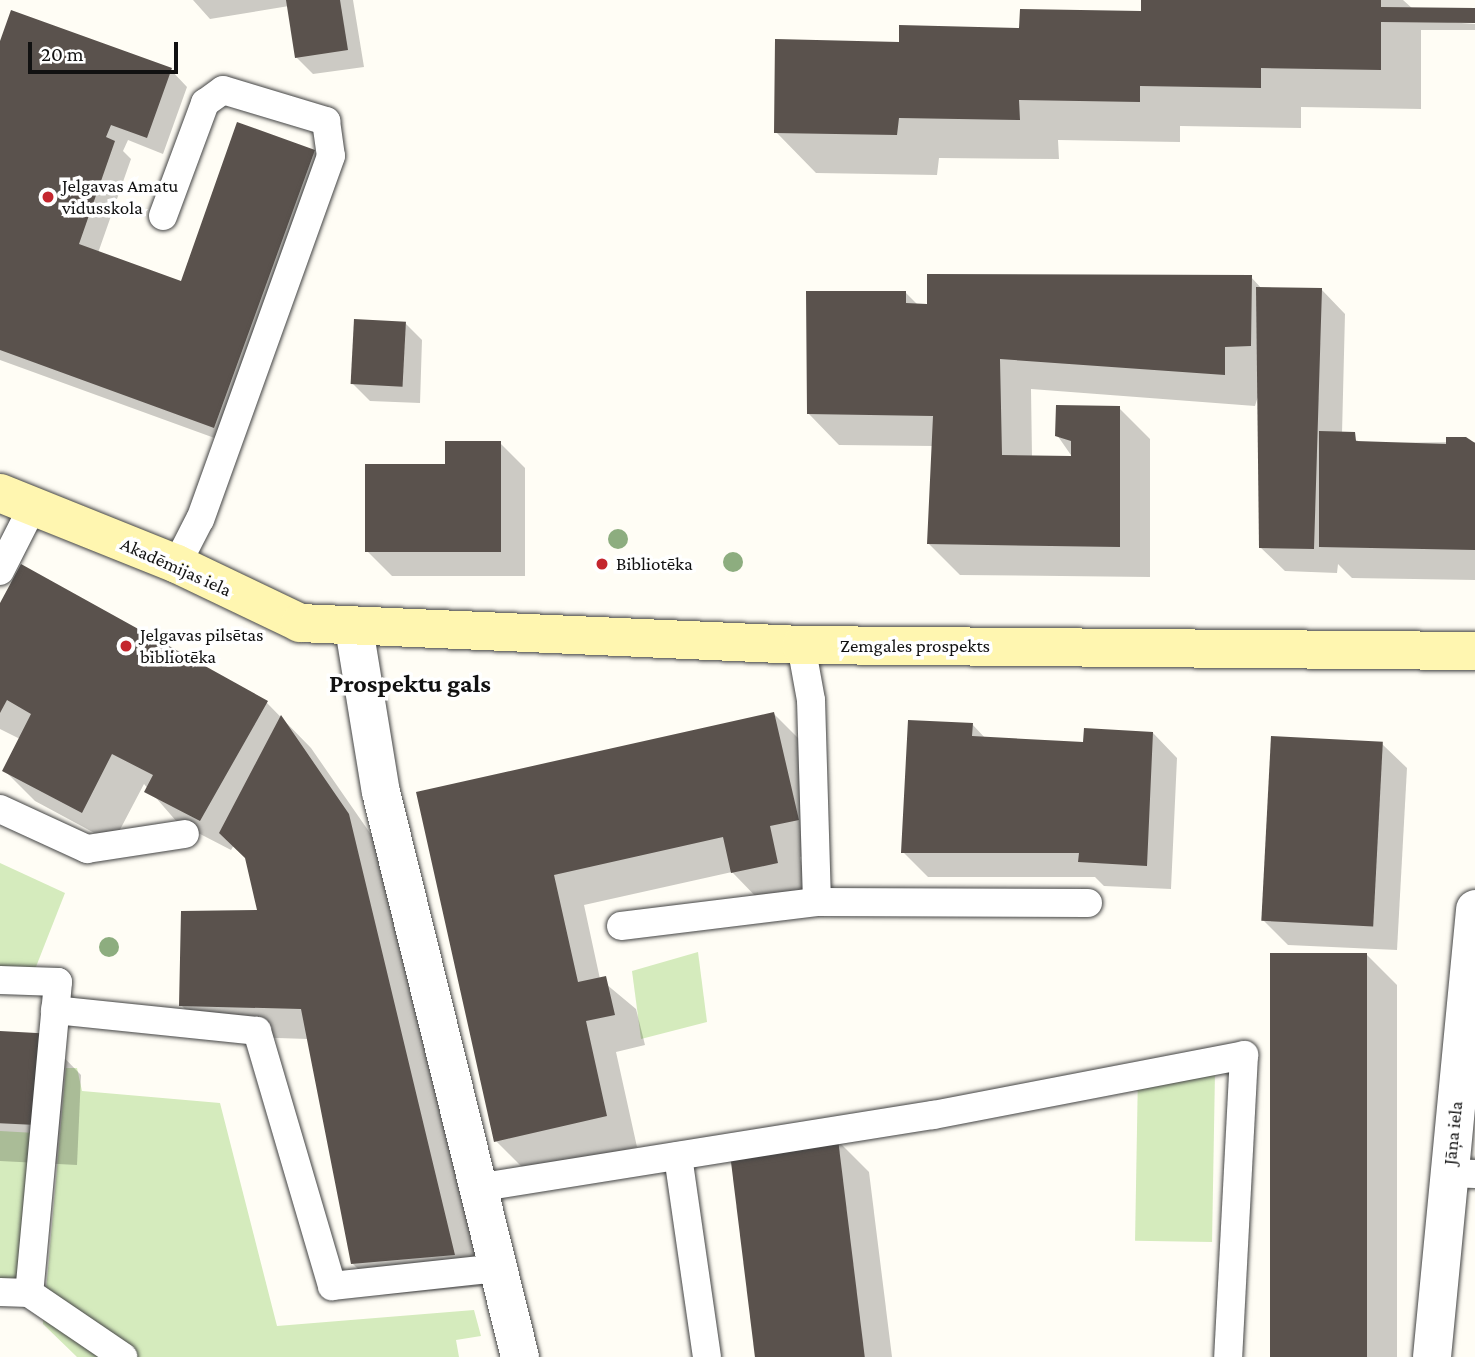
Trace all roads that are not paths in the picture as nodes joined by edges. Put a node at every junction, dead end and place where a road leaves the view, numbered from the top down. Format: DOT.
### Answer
graph roads {
  1 [pos="163,216"];
  2 [pos="17,499"];
  3 [pos="177,564"];
  4 [pos="0,571"];
  5 [pos="354,628"];
  6 [pos="802,645"];
  7 [pos="1475,651"];
  8 [pos="0,809"];
  9 [pos="185,834"];
  10 [pos="817,902"];
  11 [pos="1088,903"];
  12 [pos="1475,909"];
  13 [pos="621,926"];
  14 [pos="0,980"];
  15 [pos="55,1010"];
  16 [pos="678,1156"];
  17 [pos="1462,1174"];
  18 [pos="476,1188"];
  19 [pos="497,1268"];
  20 [pos="0,1292"];
  21 [pos="29,1293"];
  22 [pos="123,1357"];
  23 [pos="520,1357"];
  24 [pos="707,1357"];
  25 [pos="1228,1357"];
  26 [pos="1432,1357"];
  1 -- 3 [label="lane"];
  2 -- 3 [label="main road, Akadēmijas iela"];
  2 -- 4 [label="lane"];
  3 -- 5 [label="main road, Akadēmijas iela"];
  5 -- 6 [label="main road, Zemgales prospekts"];
  5 -- 18 [label="street"];
  6 -- 7 [label="main road, Zemgales prospekts"];
  6 -- 10 [label="lane"];
  8 -- 9 [label="lane"];
  10 -- 11 [label="lane"];
  10 -- 13 [label="lane"];
  12 -- 17 [label="street, Jāņa iela"];
  14 -- 15 [label="lane"];
  15 -- 19 [label="lane"];
  15 -- 21 [label="lane"];
  16 -- 18 [label="lane"];
  16 -- 24 [label="lane"];
  16 -- 25 [label="lane"];
  17 -- 26 [label="street, Jāņa iela"];
  18 -- 19 [label="street"];
  19 -- 23 [label="street"];
  20 -- 21 [label="lane"];
  21 -- 22 [label="lane"];
}
